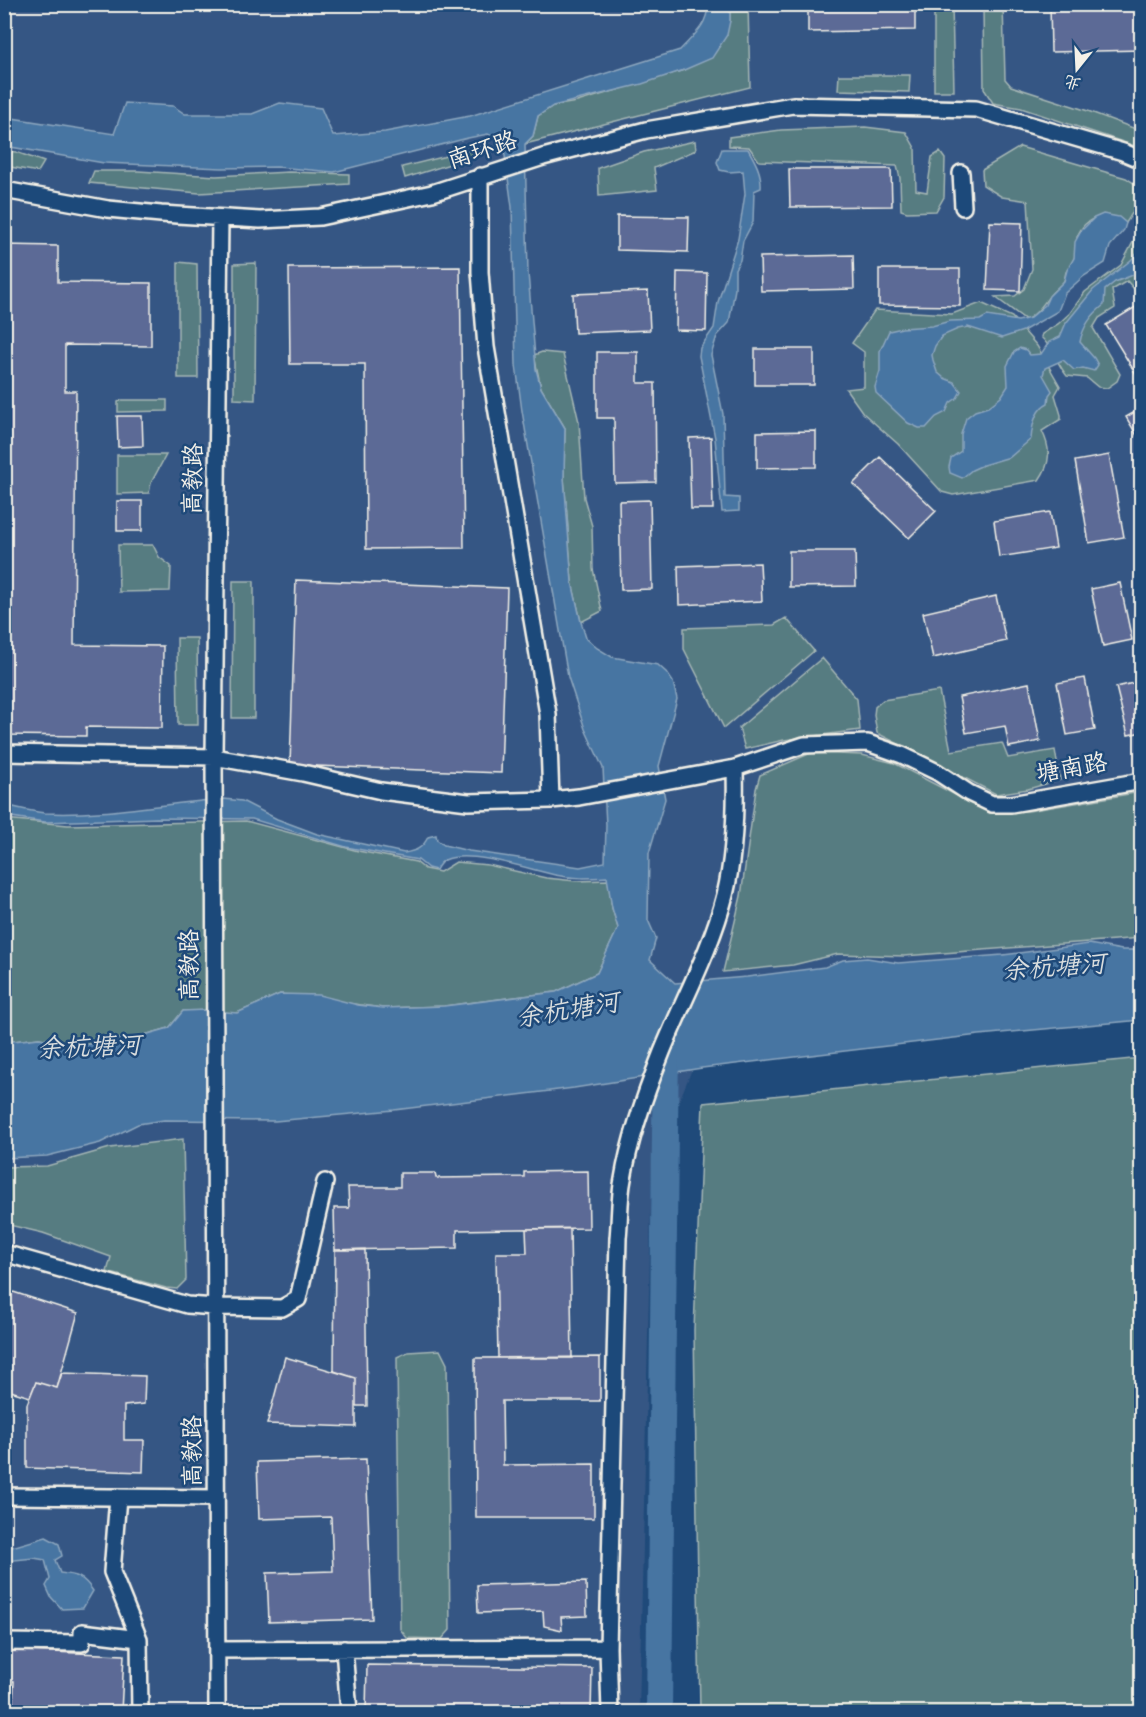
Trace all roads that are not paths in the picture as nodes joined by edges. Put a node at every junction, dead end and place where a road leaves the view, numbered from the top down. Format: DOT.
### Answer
graph roads {
  1 [pos="1142,160"];
  2 [pos="961,173"];
  3 [pos="485,175"];
  4 [pos="4,190"];
  5 [pos="963,207"];
  6 [pos="220,218"];
  7 [pos="4,753"];
  8 [pos="214,757"];
  9 [pos="735,768"];
  10 [pos="1142,781"];
  11 [pos="551,800"];
  12 [pos="325,1182"];
  13 [pos="4,1252"];
  14 [pos="216,1307"];
  15 [pos="4,1496"];
  16 [pos="118,1497"];
  17 [pos="216,1498"];
  18 [pos="138,1639"];
  19 [pos="4,1642"];
  20 [pos="608,1648"];
  21 [pos="344,1649"];
  22 [pos="217,1650"];
  23 [pos="140,1713"];
  24 [pos="217,1713"];
  25 [pos="349,1713"];
  26 [pos="610,1713"];
  1 -- 3 [label="street, 南环路"];
  2 -- 5 [label="street"];
  3 -- 6 [label="street, 南环路"];
  3 -- 11 [label="street"];
  4 -- 6 [label="street, 南环路"];
  6 -- 8 [label="street, 高教路"];
  7 -- 8 [label="street, 塘南路"];
  8 -- 11 [label="street, 塘南路"];
  8 -- 14 [label="street, 高教路"];
  9 -- 10 [label="street, 塘南路"];
  9 -- 11 [label="street, 塘南路"];
  9 -- 20 [label="street"];
  12 -- 14 [label="street"];
  13 -- 14 [label="street"];
  14 -- 17 [label="street, 高教路"];
  15 -- 16 [label="street"];
  16 -- 17 [label="street"];
  16 -- 18 [label="street"];
  17 -- 22 [label="street, 高教路"];
  18 -- 19 [label="street"];
  18 -- 23 [label="street"];
  20 -- 21 [label="street"];
  20 -- 26 [label="street"];
  21 -- 22 [label="street"];
  21 -- 25 [label="street"];
  22 -- 24 [label="street, 高教路"];
}
